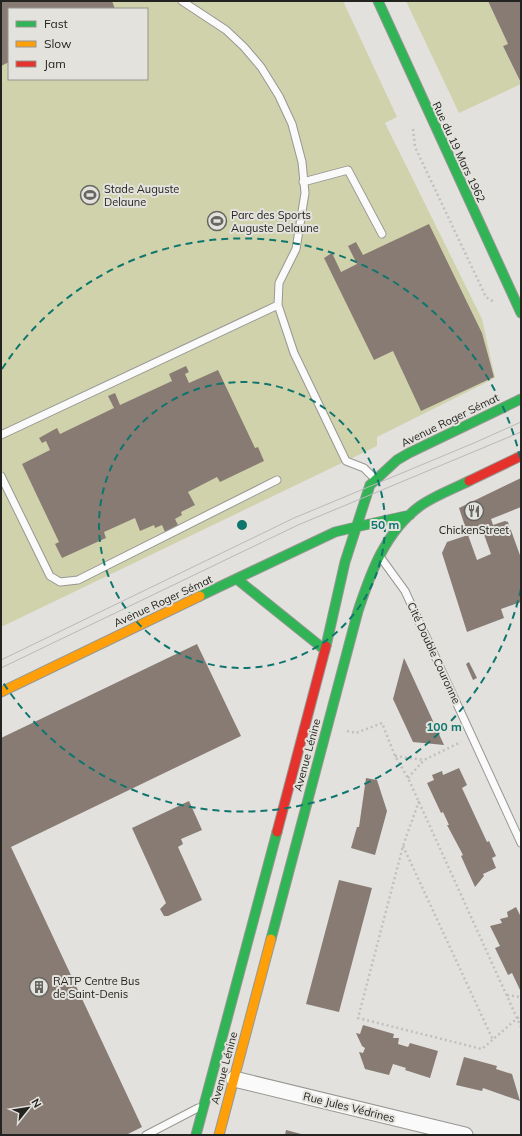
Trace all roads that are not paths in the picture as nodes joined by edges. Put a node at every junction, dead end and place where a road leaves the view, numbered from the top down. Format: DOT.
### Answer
graph roads {
  1 [pos="182,1"];
  2 [pos="378,1"];
  3 [pos="303,182"];
  4 [pos="382,234"];
  5 [pos="278,305"];
  6 [pos="521,313"];
  7 [pos="521,399"];
  8 [pos="1,435"];
  9 [pos="521,456"];
  10 [pos="1,476"];
  11 [pos="375,479"];
  12 [pos="277,480"];
  13 [pos="364,503"];
  14 [pos="410,515"];
  15 [pos="356,527"];
  16 [pos="335,532"];
  17 [pos="378,555"];
  18 [pos="238,580"];
  19 [pos="325,650"];
  20 [pos="1,692"];
  21 [pos="521,843"];
  22 [pos="234,1078"];
  23 [pos="204,1106"];
  24 [pos="146,1135"];
  25 [pos="196,1135"];
  26 [pos="219,1135"];
  27 [pos="464,1135"];
  1 -- 3 [label="lane"];
  2 -- 6 [label="main road, Rue du 19 Mars 1962"];
  3 -- 4 [label="lane"];
  3 -- 5 [label="lane"];
  5 -- 8 [label="lane"];
  5 -- 11 [label="lane"];
  7 -- 11 [label="main road, Avenue Roger Sémat"];
  9 -- 14 [label="main road, Avenue Lénine"];
  10 -- 12 [label="lane"];
  11 -- 13 [label="main road, Avenue Roger Sémat"];
  13 -- 15 [label="main road, Avenue Roger Sémat"];
  13 -- 16 [label="main road, Avenue Roger Sémat"];
  14 -- 15 [label="main road"];
  14 -- 17 [label="main road, Avenue Lénine"];
  15 -- 16 [label="main road, Avenue Roger Sémat"];
  15 -- 19 [label="main road, Avenue Lénine"];
  16 -- 18 [label="main road, Avenue Roger Sémat"];
  17 -- 21 [label="lane, Cité Double Couronne"];
  17 -- 22 [label="main road, Avenue Lénine"];
  18 -- 19 [label="main road"];
  18 -- 20 [label="main road, Avenue Roger Sémat"];
  19 -- 23 [label="main road, Avenue Lénine"];
  22 -- 26 [label="main road, Avenue Lénine"];
  22 -- 27 [label="street, Rue Jules Védrines"];
  23 -- 24 [label="lane"];
  23 -- 25 [label="main road, Avenue Lénine"];
}
